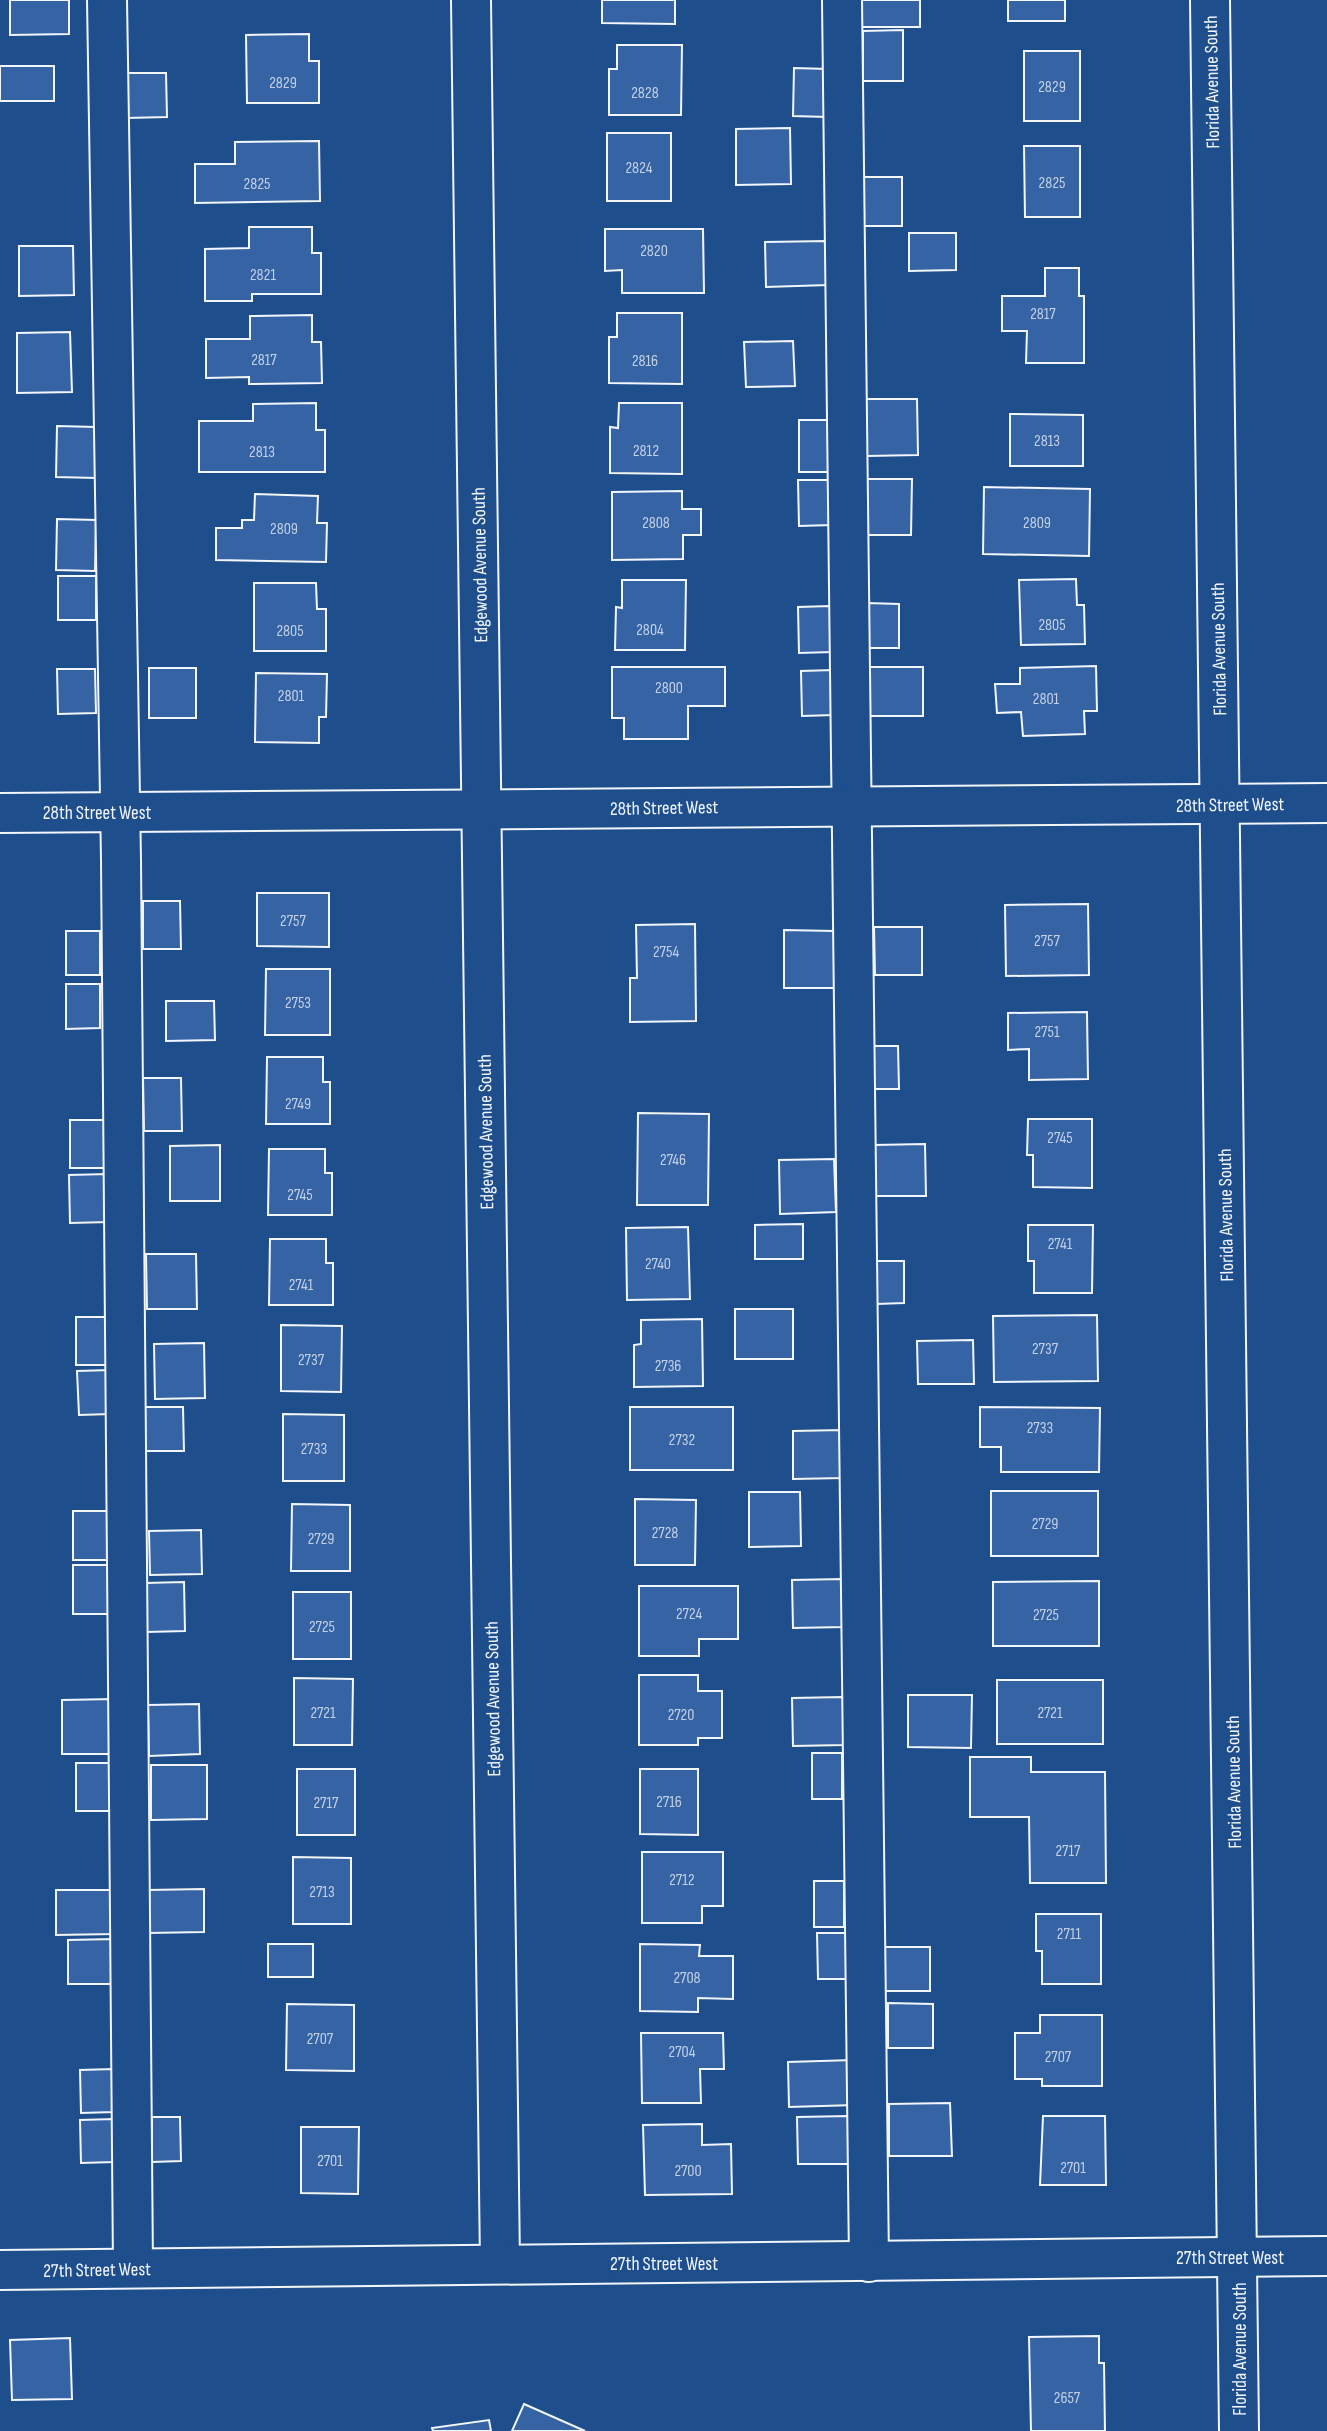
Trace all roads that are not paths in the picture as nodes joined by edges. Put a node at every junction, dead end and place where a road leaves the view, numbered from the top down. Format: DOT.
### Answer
graph roads {
  1 [pos="107,0"];
  2 [pos="471,0"];
  3 [pos="842,0"];
  4 [pos="1210,0"];
  5 [pos="1327,803"];
  6 [pos="852,804"];
  7 [pos="1220,804"];
  8 [pos="482,810"];
  9 [pos="119,812"];
  10 [pos="0,813"];
  11 [pos="1327,2256"];
  12 [pos="1239,2259"];
  13 [pos="869,2262"];
  14 [pos="500,2264"];
  15 [pos="133,2268"];
  16 [pos="0,2270"];
  17 [pos="1239,2431"];
  1 -- 9 [label="street"];
  2 -- 8 [label="street, Edgewood Avenue South"];
  3 -- 6 [label="street"];
  4 -- 7 [label="street, Florida Avenue South"];
  5 -- 7 [label="street, 28th Street West"];
  6 -- 7 [label="street, 28th Street West"];
  6 -- 8 [label="street, 28th Street West"];
  6 -- 13 [label="street"];
  7 -- 12 [label="street, Florida Avenue South"];
  8 -- 9 [label="street, 28th Street West"];
  8 -- 14 [label="street, Edgewood Avenue South"];
  9 -- 10 [label="street, 28th Street West"];
  9 -- 15 [label="street"];
  11 -- 12 [label="street, 27th Street West"];
  12 -- 13 [label="street, 27th Street West"];
  12 -- 17 [label="street, Florida Avenue South"];
  13 -- 14 [label="street, 27th Street West"];
  14 -- 15 [label="street, 27th Street West"];
  15 -- 16 [label="street, 27th Street West"];
}
